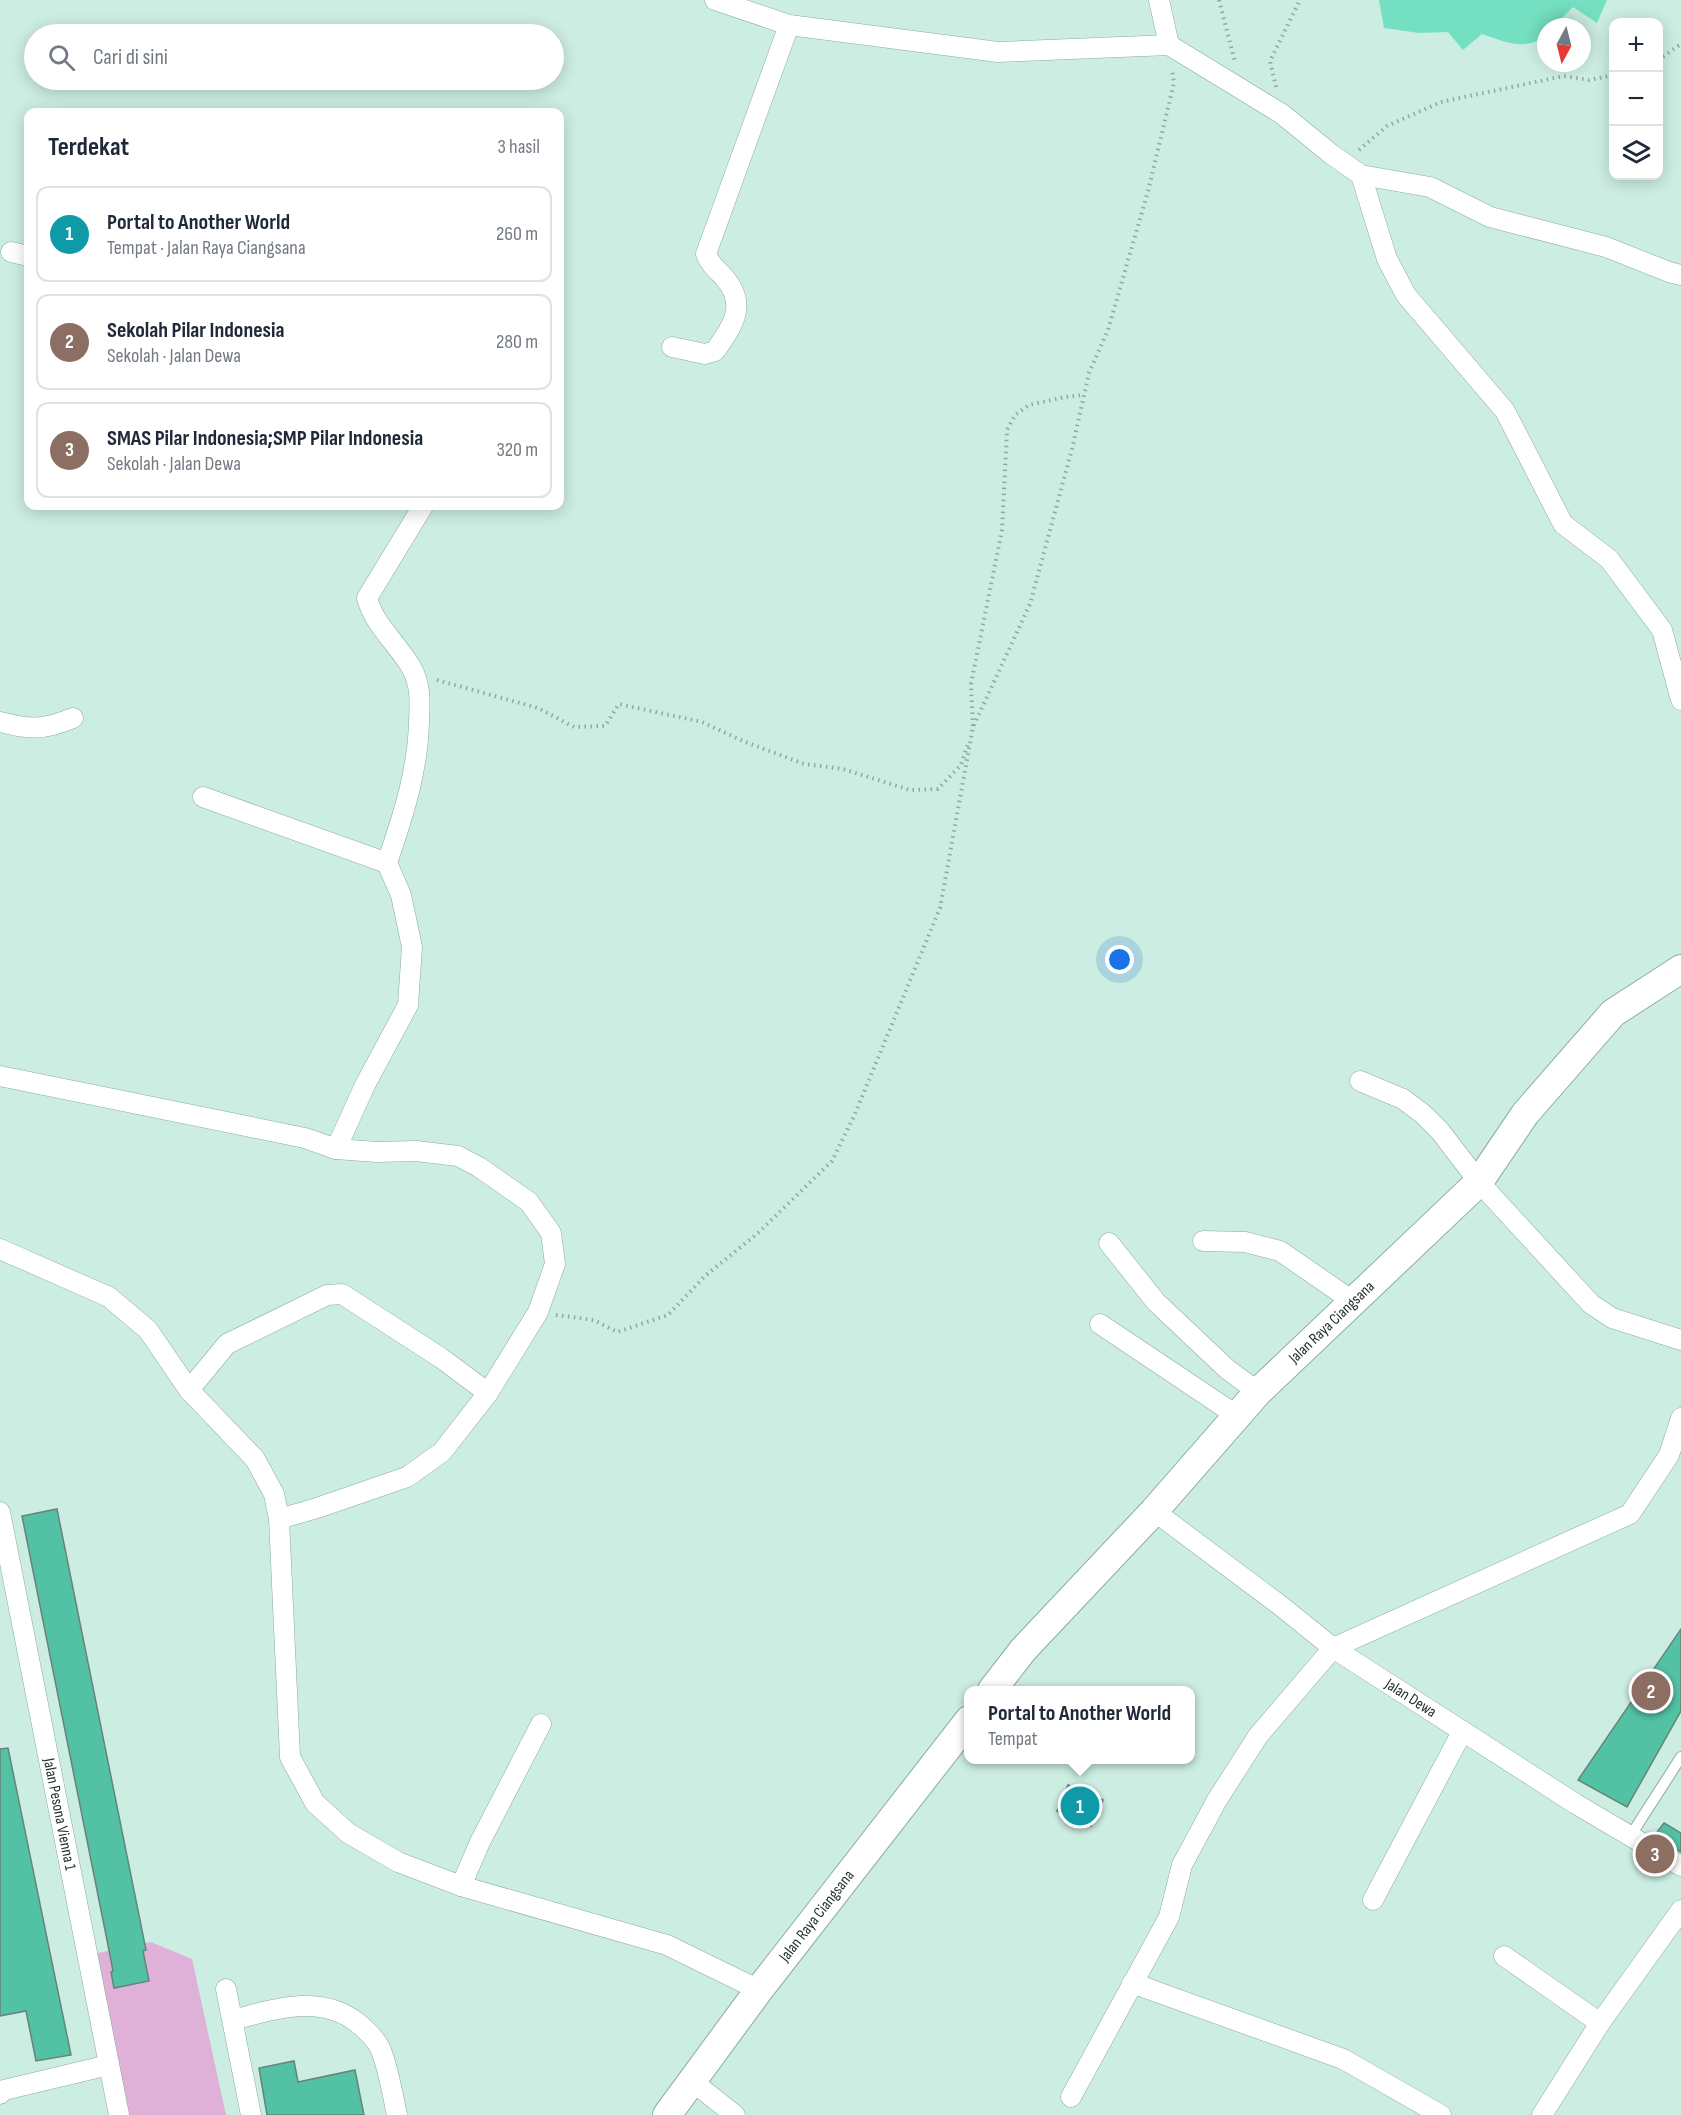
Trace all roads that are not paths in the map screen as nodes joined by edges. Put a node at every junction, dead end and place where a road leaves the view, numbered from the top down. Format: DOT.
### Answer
graph roads {
  1 [pos="715,0"];
  2 [pos="1159,0"];
  3 [pos="789,25"];
  4 [pos="1169,45"];
  5 [pos="1361,175"];
  6 [pos="1681,275"];
  7 [pos="672,347"];
  8 [pos="421,510"];
  9 [pos="1681,700"];
  10 [pos="73,718"];
  11 [pos="0,722"];
  12 [pos="203,797"];
  13 [pos="387,863"];
  14 [pos="1681,969"];
  15 [pos="0,1076"];
  16 [pos="1360,1081"];
  17 [pos="336,1149"];
  18 [pos="1479,1182"];
  19 [pos="1203,1241"];
  20 [pos="1109,1243"];
  21 [pos="0,1249"];
  22 [pos="1354,1302"];
  23 [pos="1100,1324"];
  24 [pos="1681,1340"];
  25 [pos="189,1390"];
  26 [pos="1258,1392"];
  27 [pos="488,1393"];
  28 [pos="1236,1415"];
  29 [pos="1681,1418"];
  30 [pos="1154,1511"];
  31 [pos="0,1512"];
  32 [pos="279,1519"];
  33 [pos="1333,1648"];
  34 [pos="995,1686"];
  35 [pos="541,1724"];
  36 [pos="964,1726"];
  37 [pos="1462,1732"];
  38 [pos="1681,1757"];
  39 [pos="1631,1835"];
  40 [pos="1681,1866"];
  41 [pos="461,1886"];
  42 [pos="1373,1900"];
  43 [pos="1681,1910"];
  44 [pos="1504,1956"];
  45 [pos="1132,1983"];
  46 [pos="226,1989"];
  47 [pos="759,1990"];
  48 [pos="232,2020"];
  49 [pos="1600,2023"];
  50 [pos="109,2065"];
  51 [pos="693,2082"];
  52 [pos="1,2091"];
  53 [pos="1071,2097"];
  54 [pos="119,2115"];
  55 [pos="251,2115"];
  56 [pos="397,2115"];
  57 [pos="668,2115"];
  58 [pos="735,2115"];
  59 [pos="1441,2115"];
  60 [pos="1542,2115"];
  1 -- 3 [label="street"];
  2 -- 4 [label="street"];
  3 -- 4 [label="street"];
  3 -- 7 [label="street"];
  4 -- 5 [label="street"];
  5 -- 6 [label="street"];
  5 -- 9 [label="street"];
  8 -- 13 [label="street"];
  10 -- 11 [label="street"];
  12 -- 13 [label="street"];
  13 -- 17 [label="street"];
  14 -- 18 [label="main road, Jalan Raya Ciangsana"];
  15 -- 17 [label="street"];
  16 -- 18 [label="street"];
  17 -- 27 [label="street"];
  18 -- 22 [label="main road, Jalan Raya Ciangsana"];
  18 -- 24 [label="street"];
  19 -- 22 [label="street"];
  20 -- 26 [label="street"];
  21 -- 25 [label="street"];
  22 -- 26 [label="main road, Jalan Raya Ciangsana"];
  23 -- 28 [label="street"];
  25 -- 27 [label="street"];
  25 -- 32 [label="street"];
  26 -- 28 [label="main road, Jalan Raya Ciangsana"];
  27 -- 32 [label="street"];
  28 -- 30 [label="main road, Jalan Raya Ciangsana"];
  29 -- 33 [label="street"];
  30 -- 33 [label="street, Jalan Dewa"];
  30 -- 34 [label="main road, Jalan Raya Ciangsana"];
  31 -- 50 [label="street, Jalan Pesona Vienna 1"];
  32 -- 41 [label="street"];
  33 -- 37 [label="street, Jalan Dewa"];
  33 -- 45 [label="street"];
  35 -- 41 [label="street"];
  36 -- 47 [label="main road, Jalan Raya Ciangsana"];
  37 -- 39 [label="street, Jalan Dewa"];
  37 -- 42 [label="street"];
  38 -- 39 [label="lane"];
  39 -- 40 [label="street, Jalan Dewa"];
  41 -- 47 [label="street"];
  43 -- 49 [label="street"];
  44 -- 49 [label="street"];
  45 -- 53 [label="street"];
  45 -- 59 [label="street"];
  46 -- 48 [label="street"];
  47 -- 51 [label="main road, Jalan Raya Ciangsana"];
  48 -- 55 [label="street"];
  48 -- 56 [label="street"];
  49 -- 60 [label="street"];
  50 -- 52 [label="street"];
  50 -- 54 [label="street, Jalan Pesona Vienna 1"];
  51 -- 57 [label="main road, Jalan Raya Ciangsana"];
  51 -- 58 [label="street"];
}
